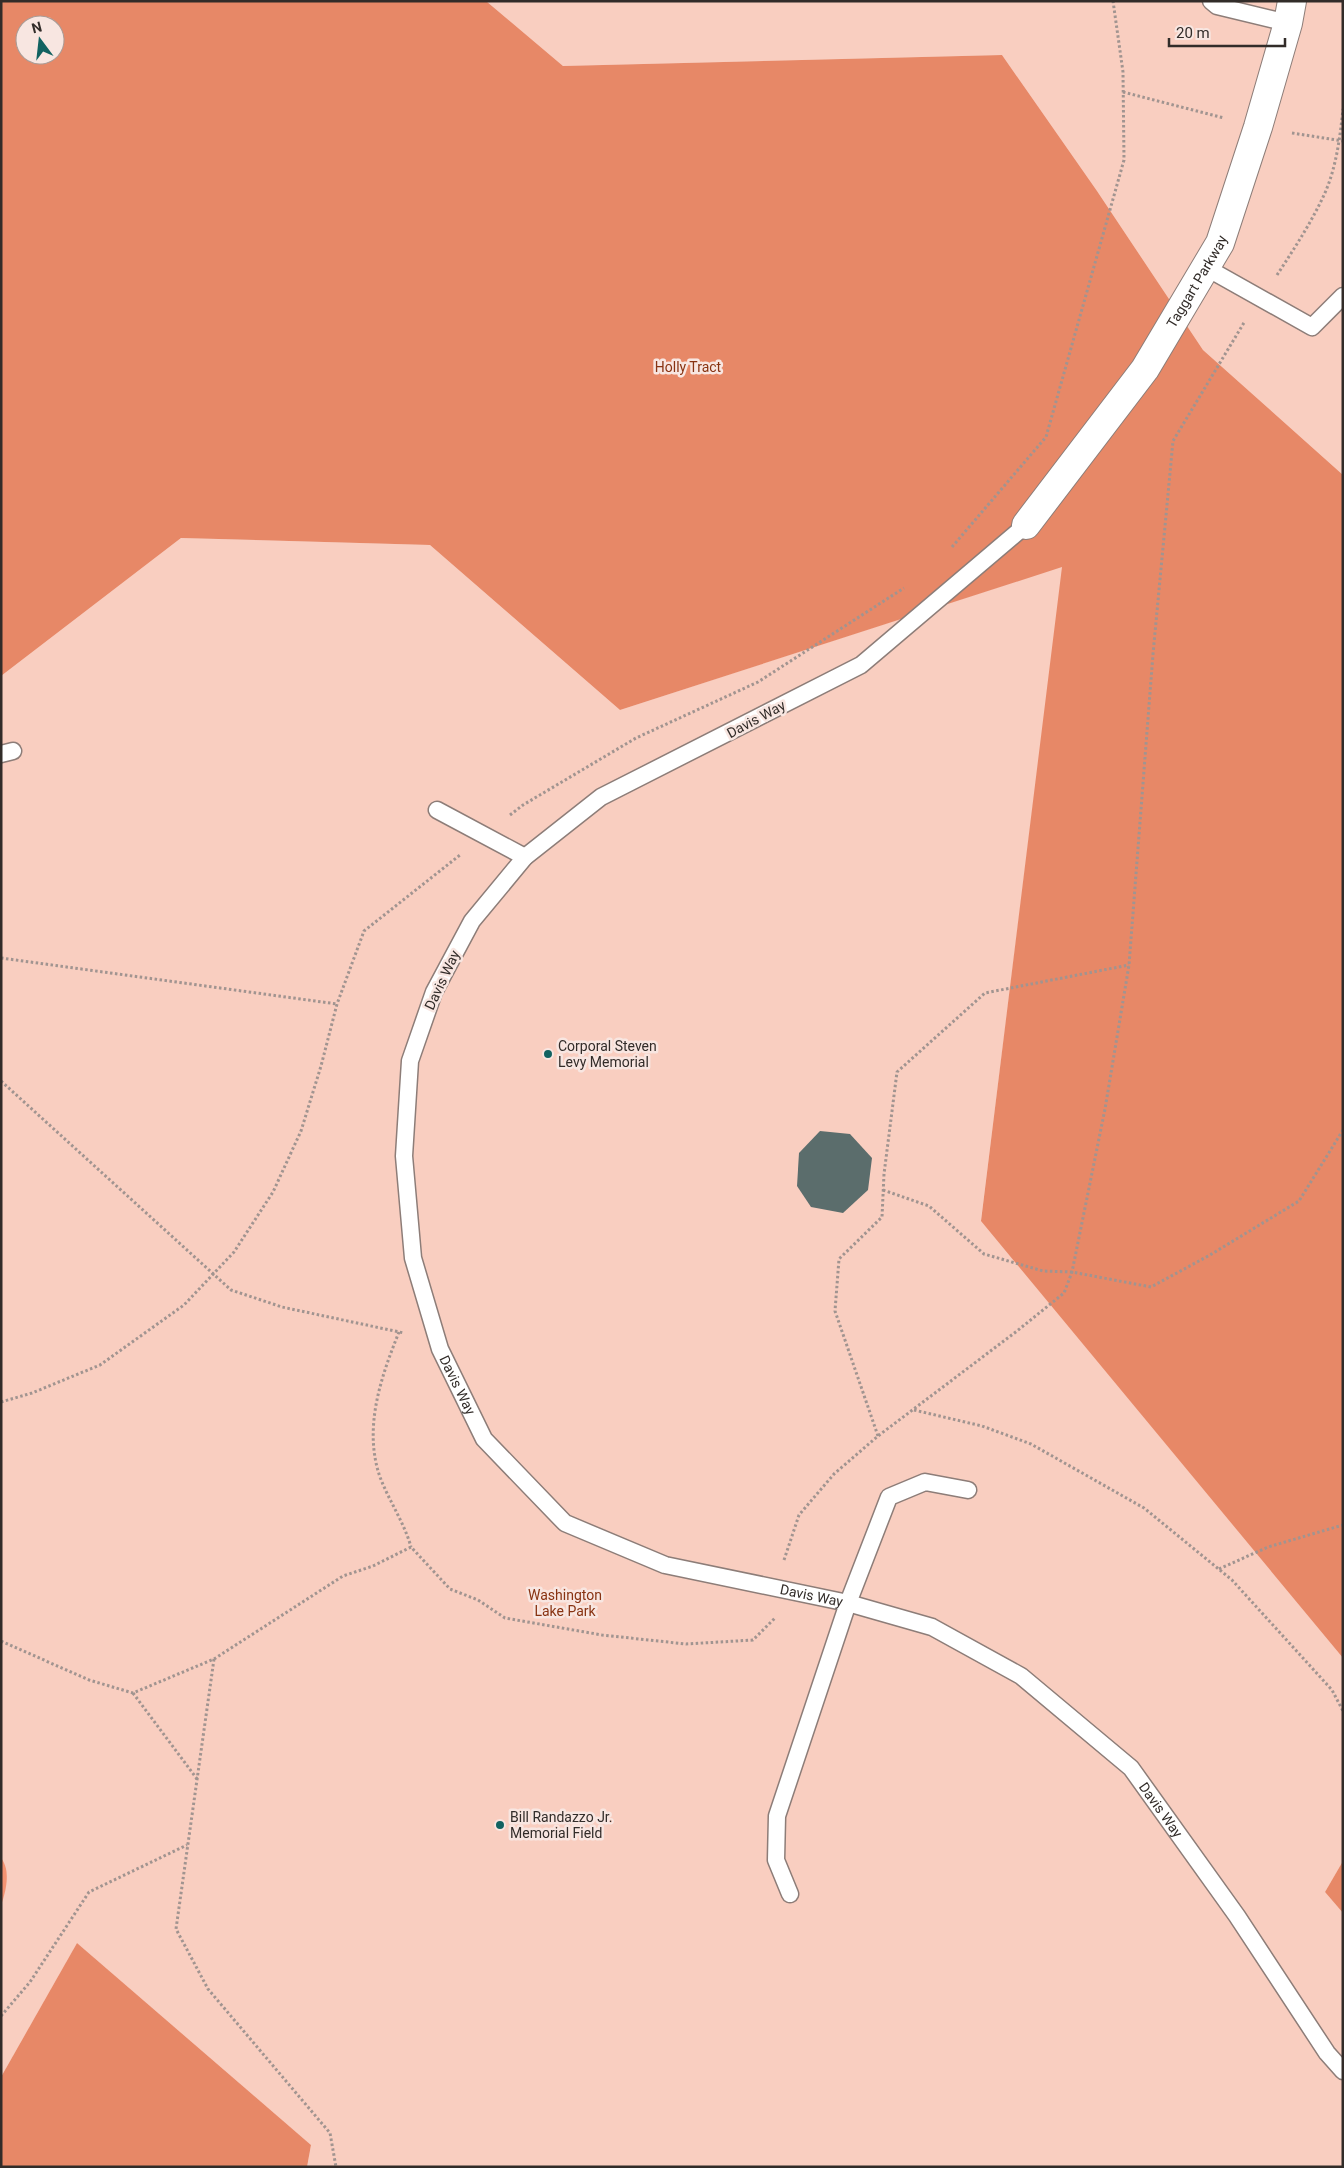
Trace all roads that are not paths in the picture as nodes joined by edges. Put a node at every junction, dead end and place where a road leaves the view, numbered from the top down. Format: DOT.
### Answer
graph roads {
  1 [pos="1211,1"];
  2 [pos="1290,12"];
  3 [pos="1205,267"];
  4 [pos="1343,296"];
  5 [pos="1026,525"];
  6 [pos="437,810"];
  7 [pos="525,857"];
  8 [pos="968,1490"];
  9 [pos="848,1603"];
  10 [pos="790,1894"];
  11 [pos="1343,2071"];
  1 -- 2 [label="lane"];
  2 -- 3 [label="street, Taggart Parkway"];
  3 -- 4 [label="lane"];
  3 -- 5 [label="street, Taggart Parkway"];
  5 -- 7 [label="lane, Davis Way"];
  6 -- 7 [label="lane"];
  7 -- 9 [label="lane, Davis Way"];
  8 -- 9 [label="lane"];
  9 -- 10 [label="lane"];
  9 -- 11 [label="lane, Davis Way"];
}
